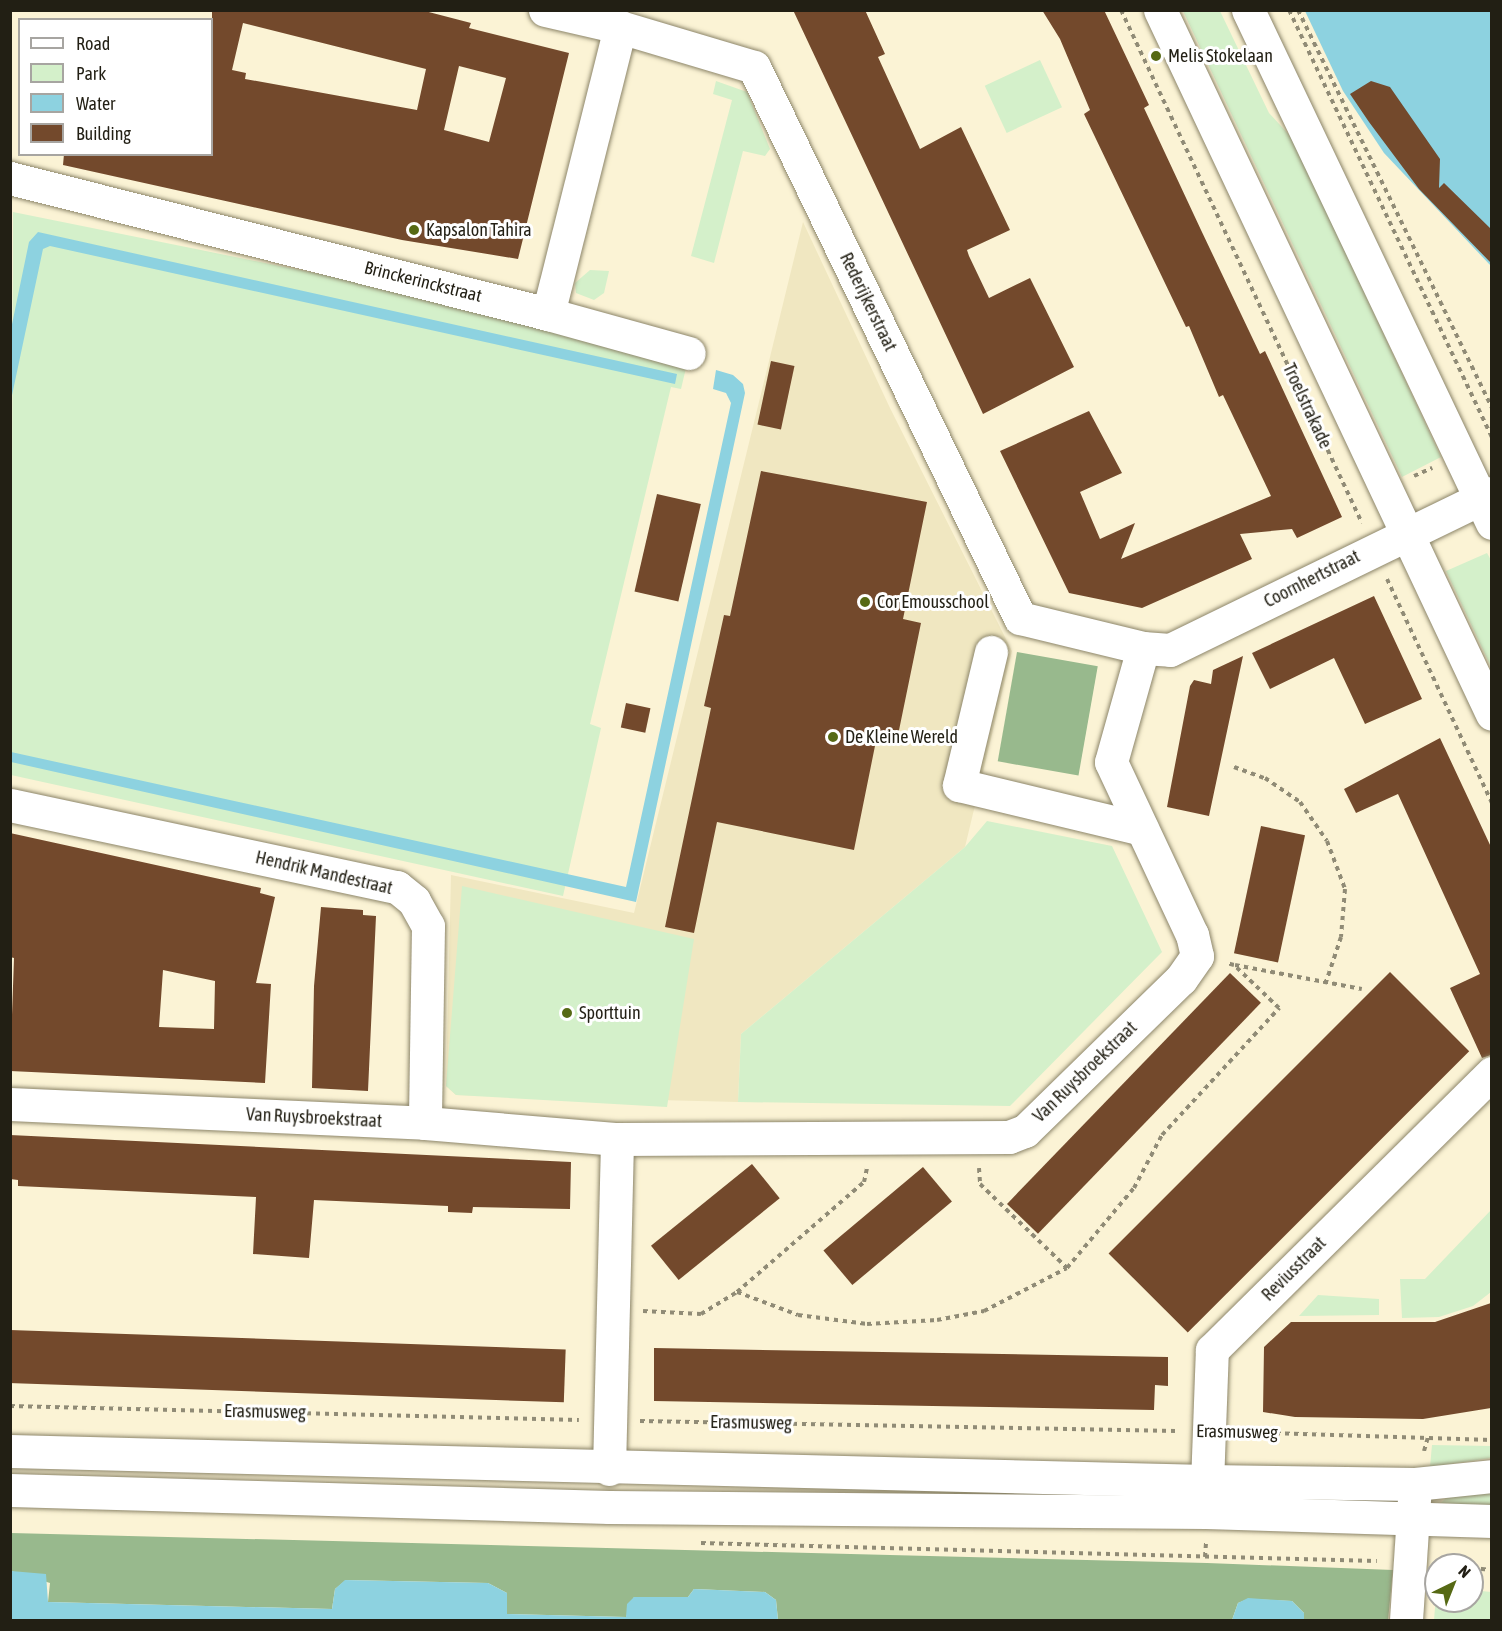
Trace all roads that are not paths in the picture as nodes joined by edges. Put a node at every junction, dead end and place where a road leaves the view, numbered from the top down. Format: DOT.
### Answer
graph roads {
  1 [pos="545,10"];
  2 [pos="1160,10"];
  3 [pos="1248,10"];
  4 [pos="620,27"];
  5 [pos="10,178"];
  6 [pos="548,314"];
  7 [pos="688,353"];
  8 [pos="1488,505"];
  9 [pos="1406,534"];
  10 [pos="1143,648"];
  11 [pos="991,652"];
  12 [pos="1491,714"];
  13 [pos="10,805"];
  14 [pos="1142,829"];
  15 [pos="1491,1073"];
  16 [pos="10,1104"];
  17 [pos="425,1124"];
  18 [pos="617,1139"];
  19 [pos="10,1451"];
  20 [pos="609,1469"];
  21 [pos="1491,1476"];
  22 [pos="1415,1484"];
  23 [pos="10,1490"];
  24 [pos="1207,1497"];
  25 [pos="1412,1520"];
  26 [pos="1491,1521"];
  27 [pos="1406,1620"];
  1 -- 4 [label="street, Rederijkerstraat"];
  2 -- 9 [label="street, Troelstrakade"];
  3 -- 8 [label="street"];
  4 -- 6 [label="street"];
  4 -- 10 [label="street, Rederijkerstraat"];
  5 -- 6 [label="street, Brinckerinckstraat"];
  6 -- 7 [label="street, Brinckerinckstraat"];
  8 -- 9 [label="street, Coornhertstraat"];
  9 -- 10 [label="street, Coornhertstraat"];
  9 -- 12 [label="street, Troelstrakade"];
  10 -- 14 [label="street"];
  11 -- 14 [label="street"];
  13 -- 17 [label="street, Hendrik Mandestraat"];
  14 -- 18 [label="street, Van Ruysbroekstraat"];
  15 -- 24 [label="street, Reviusstraat"];
  16 -- 17 [label="street, Van Ruysbroekstraat"];
  17 -- 18 [label="street, Van Ruysbroekstraat"];
  18 -- 20 [label="street"];
  19 -- 20 [label="street"];
  20 -- 24 [label="street"];
  21 -- 22 [label="street"];
  22 -- 24 [label="street"];
  22 -- 25 [label="street"];
  23 -- 24 [label="street"];
  24 -- 25 [label="street"];
  25 -- 26 [label="street"];
  25 -- 27 [label="street"];
}
